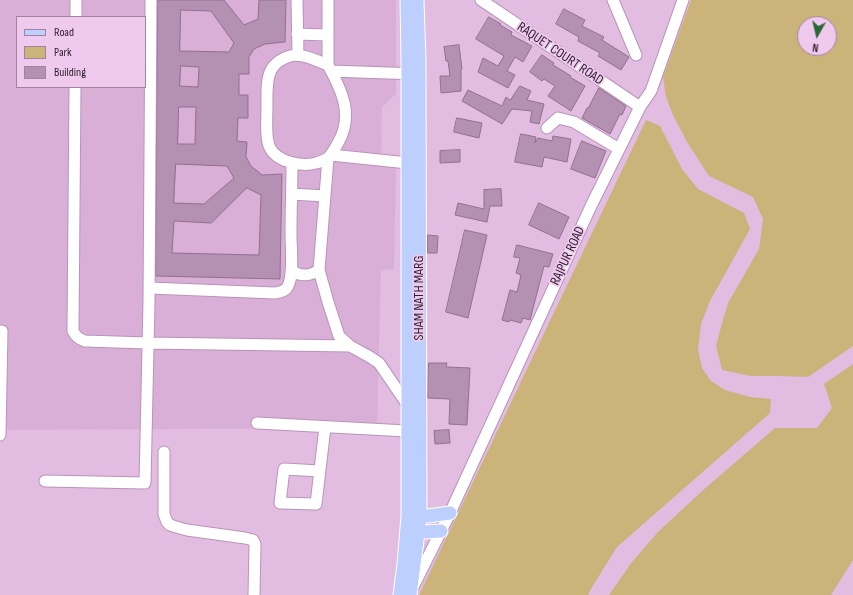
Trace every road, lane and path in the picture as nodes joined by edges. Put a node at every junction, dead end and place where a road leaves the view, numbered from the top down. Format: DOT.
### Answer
graph roads {
  1 [pos="76,0"];
  2 [pos="151,0"];
  3 [pos="297,0"];
  4 [pos="328,0"];
  5 [pos="407,0"];
  6 [pos="417,0"];
  7 [pos="481,0"];
  8 [pos="612,0"];
  9 [pos="683,0"];
  10 [pos="76,16"];
  11 [pos="297,34"];
  12 [pos="328,35"];
  13 [pos="298,55"];
  14 [pos="636,55"];
  15 [pos="330,68"];
  16 [pos="413,73"];
  17 [pos="75,88"];
  18 [pos="419,90"];
  19 [pos="640,107"];
  20 [pos="547,128"];
  21 [pos="619,149"];
  22 [pos="329,157"];
  23 [pos="292,163"];
  24 [pos="413,163"];
  25 [pos="292,194"];
  26 [pos="325,196"];
  27 [pos="419,244"];
  28 [pos="319,270"];
  29 [pos="292,271"];
  30 [pos="149,288"];
  31 [pos="2,331"];
  32 [pos="148,343"];
  33 [pos="350,346"];
  34 [pos="414,405"];
  35 [pos="257,424"];
  36 [pos="325,427"];
  37 [pos="407,431"];
  38 [pos="0,435"];
  39 [pos="164,452"];
  40 [pos="320,471"];
  41 [pos="45,481"];
  42 [pos="450,513"];
  43 [pos="414,517"];
  44 [pos="441,531"];
  45 [pos="412,532"];
  46 [pos="407,594"];
  47 [pos="254,595"];
  1 -- 10 [label="street"];
  2 -- 30 [label="street"];
  3 -- 11 [label="street"];
  4 -- 12 [label="street"];
  5 -- 16 [label="main road, SHAM NATH MARG"];
  6 -- 16 [label="main road, SHAM NATH MARG"];
  7 -- 19 [label="street, RAQUET COURT ROAD"];
  8 -- 14 [label="street"];
  9 -- 19 [label="street, RAJPUR ROAD"];
  11 -- 12 [label="street"];
  11 -- 13 [label="street"];
  12 -- 15 [label="street"];
  13 -- 15 [label="street"];
  13 -- 23 [label="street"];
  15 -- 16 [label="street"];
  15 -- 22 [label="street"];
  16 -- 18 [label="main road, SHAM NATH MARG"];
  16 -- 24 [label="main road, SHAM NATH MARG"];
  17 -- 32 [label="street"];
  18 -- 24 [label="main road, SHAM NATH MARG"];
  18 -- 27 [label="street"];
  19 -- 21 [label="street, RAJPUR ROAD"];
  20 -- 21 [label="street"];
  21 -- 42 [label="street, RAJPUR ROAD"];
  22 -- 23 [label="street"];
  22 -- 24 [label="street"];
  22 -- 26 [label="street"];
  23 -- 25 [label="street"];
  24 -- 27 [label="main road, SHAM NATH MARG"];
  24 -- 34 [label="main road, SHAM NATH MARG"];
  25 -- 26 [label="street"];
  25 -- 29 [label="street"];
  26 -- 28 [label="street"];
  27 -- 34 [label="main road, SHAM NATH MARG"];
  28 -- 29 [label="street"];
  28 -- 33 [label="street"];
  29 -- 30 [label="street"];
  30 -- 32 [label="street"];
  31 -- 38 [label="street"];
  32 -- 33 [label="street"];
  32 -- 41 [label="street"];
  33 -- 34 [label="street"];
  34 -- 37 [label="main road, SHAM NATH MARG"];
  34 -- 43 [label="main road, SHAM NATH MARG"];
  35 -- 36 [label="street"];
  36 -- 37 [label="street"];
  36 -- 40 [label="street"];
  37 -- 43 [label="main road, SHAM NATH MARG"];
  39 -- 47 [label="street"];
  40 -- 40 [label="street"];
  42 -- 43 [label="main road"];
  42 -- 44 [label="street, RAJPUR ROAD"];
  43 -- 45 [label="main road, SHAM NATH MARG"];
  44 -- 45 [label="main road"];
  44 -- 46 [label="street, RAJPUR ROAD"];
  45 -- 46 [label="main road, SHAM NATH MARG"];
}
